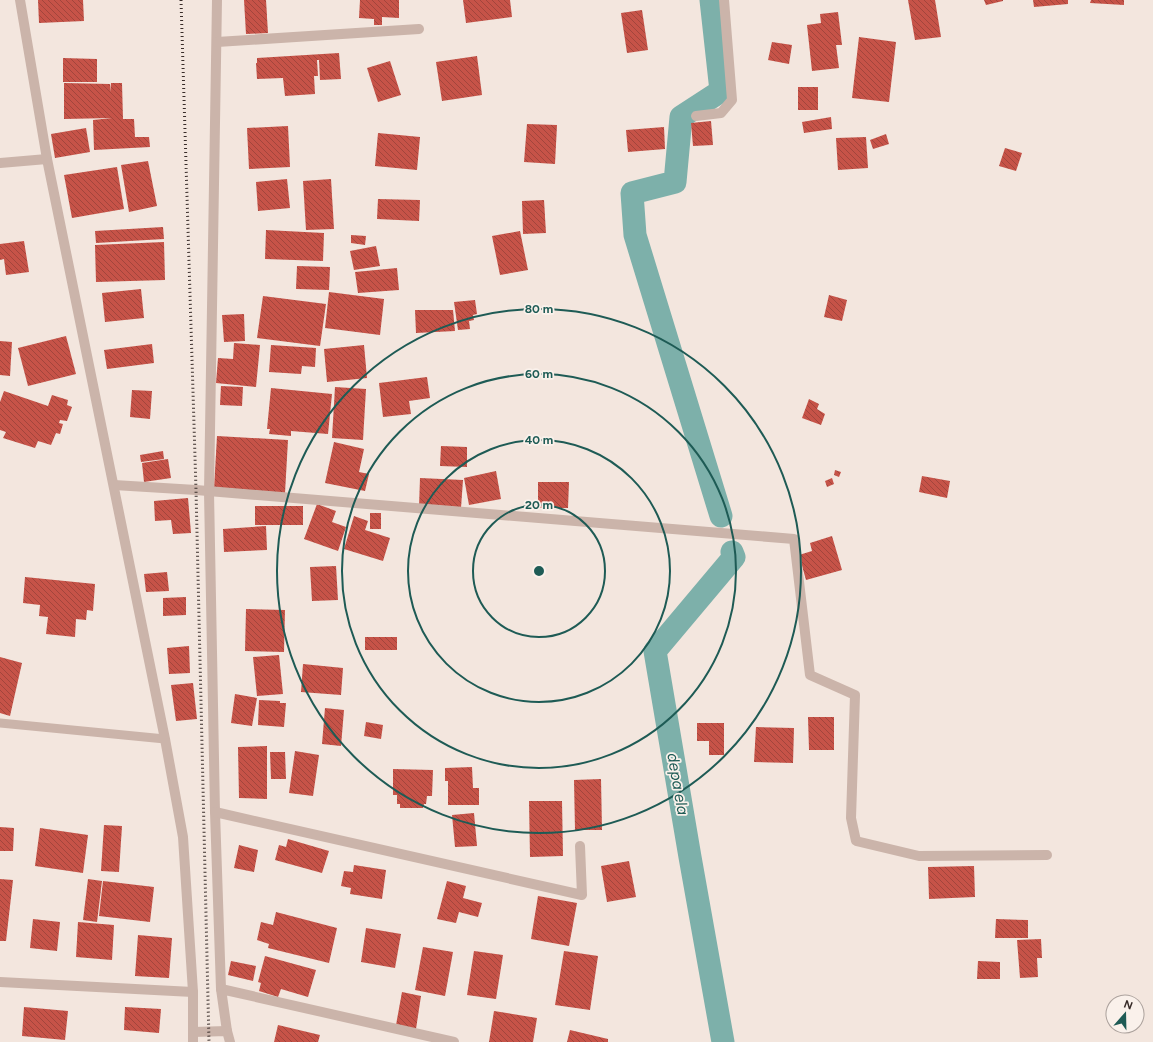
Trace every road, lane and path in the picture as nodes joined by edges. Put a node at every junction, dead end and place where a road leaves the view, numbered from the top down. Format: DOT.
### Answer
graph roads {
  1 [pos="20,0"];
  2 [pos="217,0"];
  3 [pos="724,0"];
  4 [pos="419,29"];
  5 [pos="217,42"];
  6 [pos="696,116"];
  7 [pos="47,159"];
  8 [pos="0,163"];
  9 [pos="114,485"];
  10 [pos="209,492"];
  11 [pos="0,723"];
  12 [pos="165,739"];
  13 [pos="215,812"];
  14 [pos="580,846"];
  15 [pos="1047,855"];
  16 [pos="0,982"];
  17 [pos="222,989"];
  18 [pos="193,992"];
  19 [pos="227,1031"];
  20 [pos="193,1037"];
  21 [pos="230,1042"];
  22 [pos="454,1042"];
  1 -- 7 [label="street"];
  2 -- 5 [label="street"];
  3 -- 6 [label="street"];
  4 -- 5 [label="street"];
  5 -- 10 [label="street"];
  7 -- 8 [label="street"];
  7 -- 9 [label="street"];
  9 -- 10 [label="street"];
  9 -- 12 [label="street"];
  10 -- 13 [label="street"];
  10 -- 15 [label="street"];
  11 -- 12 [label="lane"];
  12 -- 18 [label="street"];
  13 -- 14 [label="street"];
  13 -- 17 [label="street"];
  16 -- 18 [label="street"];
  17 -- 19 [label="street"];
  17 -- 22 [label="street"];
  18 -- 20 [label="street"];
  19 -- 20 [label="street"];
  19 -- 21 [label="street"];
}
